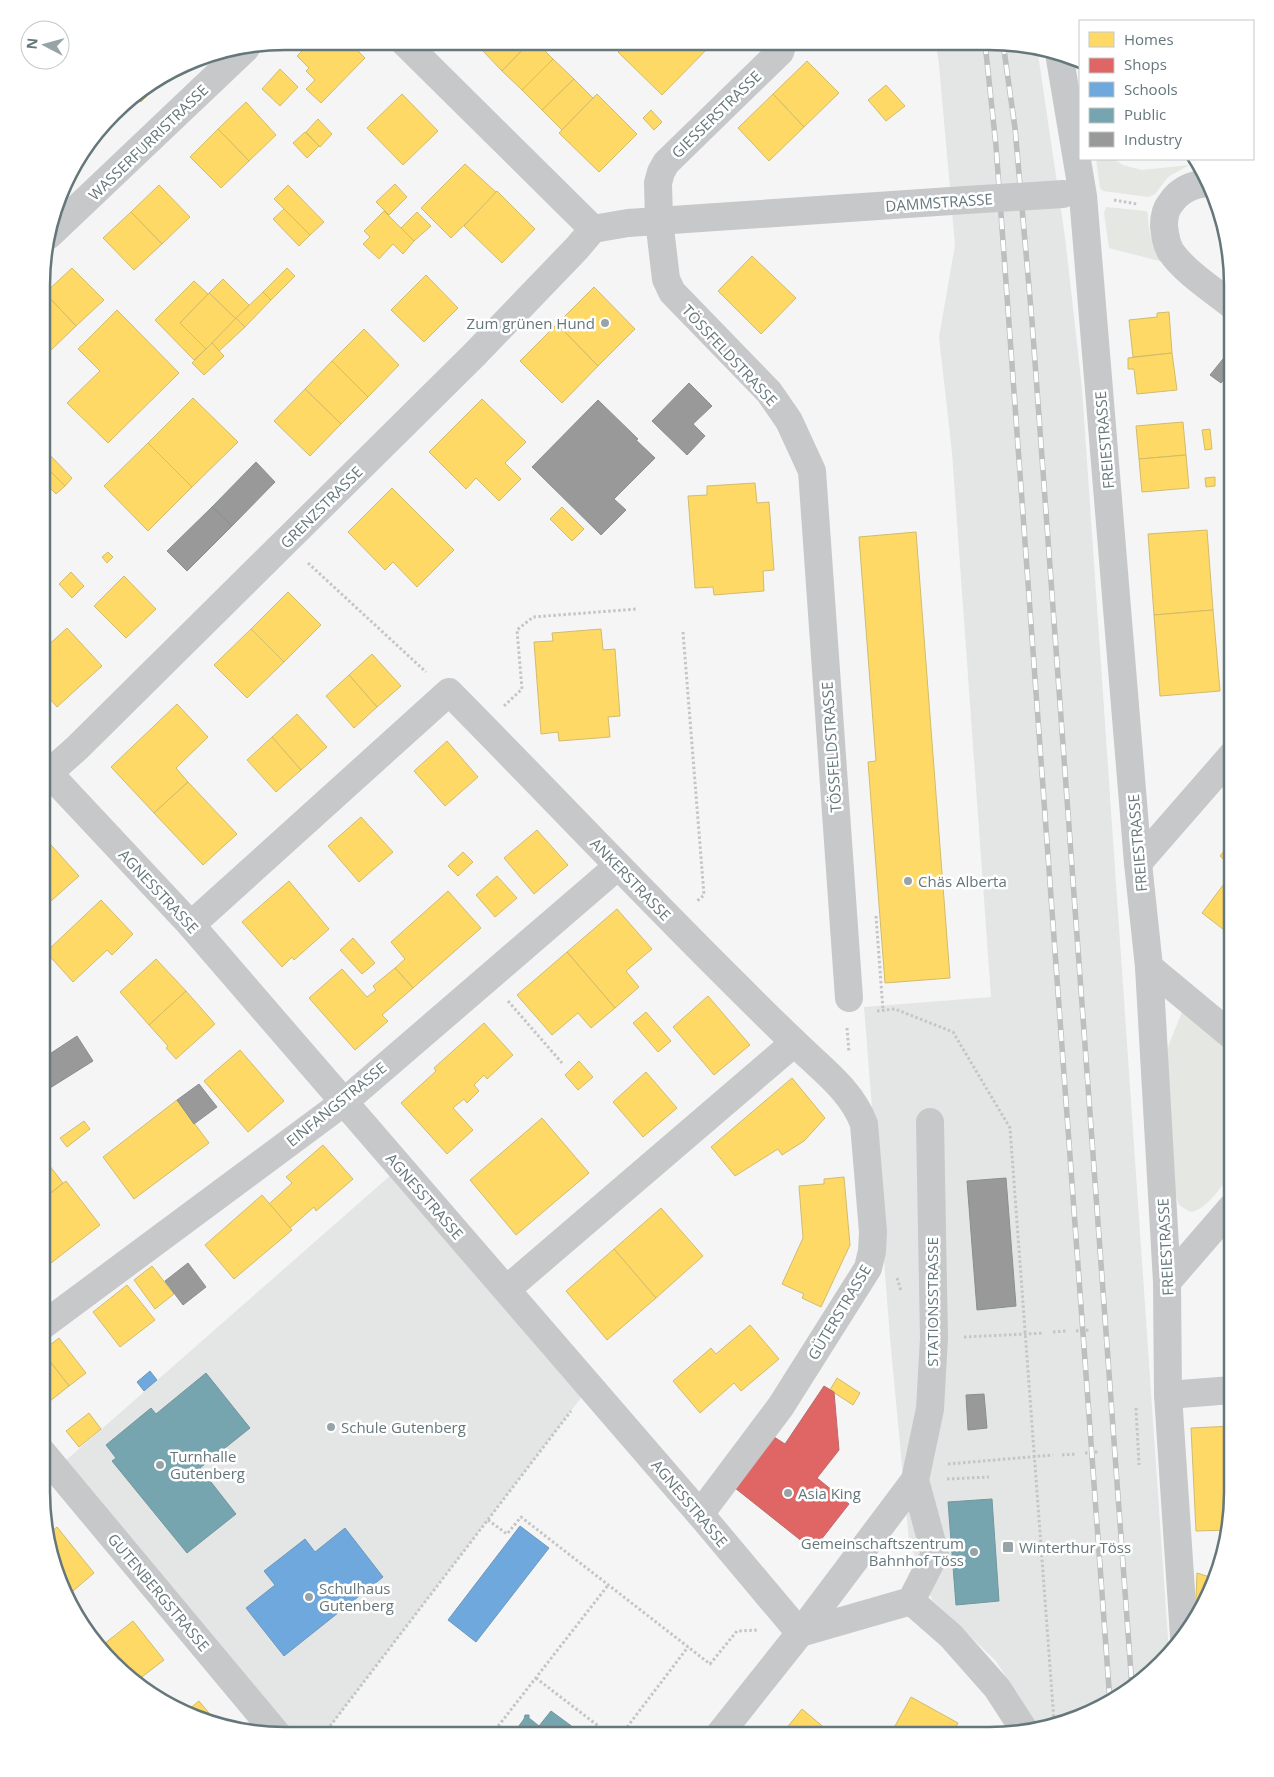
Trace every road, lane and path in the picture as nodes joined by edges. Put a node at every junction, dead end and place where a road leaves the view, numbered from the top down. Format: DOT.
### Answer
graph roads {
  1 [pos="412,50"];
  2 [pos="781,50"];
  3 [pos="239,55"];
  4 [pos="1060,61"];
  5 [pos="1202,185"];
  6 [pos="1073,195"];
  7 [pos="1167,208"];
  8 [pos="659,220"];
  9 [pos="57,227"];
  10 [pos="593,229"];
  11 [pos="1224,299"];
  12 [pos="286,542"];
  13 [pos="637,609"];
  14 [pos="683,632"];
  15 [pos="449,692"];
  16 [pos="482,726"];
  17 [pos="1224,763"];
  18 [pos="50,769"];
  19 [pos="50,778"];
  20 [pos="1138,863"];
  21 [pos="618,866"];
  22 [pos="673,922"];
  23 [pos="191,925"];
  24 [pos="1149,967"];
  25 [pos="487,978"];
  26 [pos="849,998"];
  27 [pos="876,1011"];
  28 [pos="1224,1029"];
  29 [pos="794,1043"];
  30 [pos="562,1063"];
  31 [pos="344,1102"];
  32 [pos="930,1122"];
  33 [pos="1224,1216"];
  34 [pos="1167,1282"];
  35 [pos="507,1289"];
  36 [pos="50,1320"];
  37 [pos="1076,1330"];
  38 [pos="1090,1330"];
  39 [pos="1066,1331"];
  40 [pos="1053,1332"];
  41 [pos="1044,1333"];
  42 [pos="1025,1334"];
  43 [pos="934,1338"];
  44 [pos="590,1386"];
  45 [pos="1224,1391"];
  46 [pos="1168,1395"];
  47 [pos="1136,1408"];
  48 [pos="1099,1452"];
  49 [pos="1085,1453"];
  50 [pos="1076,1454"];
  51 [pos="1062,1455"];
  52 [pos="1053,1456"];
  53 [pos="1034,1457"];
  54 [pos="50,1462"];
  55 [pos="1139,1465"];
  56 [pos="988,1477"];
  57 [pos="915,1480"];
  58 [pos="700,1514"];
  59 [pos="488,1520"];
  60 [pos="609,1584"];
  61 [pos="911,1600"];
  62 [pos="1183,1624"];
  63 [pos="756,1630"];
  64 [pos="800,1634"];
  65 [pos="688,1647"];
  66 [pos="536,1678"];
  67 [pos="1054,1718"];
  68 [pos="1021,1725"];
  69 [pos="270,1726"];
  70 [pos="330,1727"];
  71 [pos="498,1727"];
  72 [pos="600,1727"];
  73 [pos="627,1727"];
  74 [pos="725,1727"];
  1 -- 10 [label="street"];
  2 -- 8 [label="street, GIESSERSTRASSE"];
  3 -- 9 [label="street, WASSERFURRISTRASSE"];
  4 -- 6 [label="street, FREIESTRASSE"];
  5 -- 7 [label="street"];
  6 -- 7 [label="path"];
  6 -- 8 [label="street, DAMMSTRASSE, bridge"];
  6 -- 20 [label="street, FREIESTRASSE"];
  7 -- 11 [label="street"];
  8 -- 10 [label="street"];
  8 -- 26 [label="street, TÖSSFELDSTRASSE"];
  10 -- 12 [label="street, GRENZSTRASSE"];
  12 -- 15 [label="path"];
  12 -- 18 [label="street, GRENZSTRASSE"];
  13 -- 16 [label="path"];
  14 -- 22 [label="path"];
  15 -- 16 [label="street, ANKERSTRASSE"];
  15 -- 23 [label="street"];
  16 -- 21 [label="street, ANKERSTRASSE"];
  17 -- 20 [label="street"];
  19 -- 23 [label="street, AGNESSTRASSE"];
  20 -- 24 [label="street, FREIESTRASSE"];
  21 -- 22 [label="street, ANKERSTRASSE"];
  21 -- 25 [label="street, EINFANGSTRASSE"];
  22 -- 29 [label="street, ANKERSTRASSE"];
  23 -- 31 [label="street, AGNESSTRASSE"];
  24 -- 28 [label="street"];
  24 -- 34 [label="street, FREIESTRASSE"];
  25 -- 30 [label="path"];
  25 -- 31 [label="street, EINFANGSTRASSE"];
  27 -- 42 [label="path"];
  29 -- 35 [label="street"];
  29 -- 58 [label="street, GÜTERSTRASSE"];
  31 -- 35 [label="street, AGNESSTRASSE"];
  31 -- 36 [label="street, EINFANGSTRASSE"];
  32 -- 43 [label="street, STATIONSSTRASSE"];
  33 -- 34 [label="street"];
  34 -- 46 [label="street, FREIESTRASSE"];
  35 -- 44 [label="street, AGNESSTRASSE"];
  37 -- 38 [label="path"];
  39 -- 40 [label="path"];
  41 -- 42 [label="path"];
  42 -- 43 [label="path"];
  42 -- 53 [label="path"];
  43 -- 57 [label="street, STATIONSSTRASSE"];
  44 -- 58 [label="street, AGNESSTRASSE"];
  44 -- 59 [label="path"];
  45 -- 46 [label="street"];
  46 -- 62 [label="street, FREIESTRASSE"];
  47 -- 55 [label="path"];
  48 -- 49 [label="path"];
  50 -- 51 [label="path"];
  52 -- 53 [label="path"];
  53 -- 56 [label="path"];
  53 -- 67 [label="path"];
  54 -- 69 [label="street, GUTENBERGSTRASSE"];
  57 -- 61 [label="street, STATIONSSTRASSE"];
  57 -- 64 [label="street, STATIONSSTRASSE"];
  58 -- 64 [label="street, AGNESSTRASSE"];
  59 -- 60 [label="path"];
  59 -- 70 [label="path"];
  60 -- 65 [label="path"];
  60 -- 66 [label="path"];
  61 -- 64 [label="street"];
  61 -- 68 [label="street"];
  63 -- 65 [label="path"];
  64 -- 74 [label="street, STATIONSSTRASSE"];
  65 -- 73 [label="path"];
  66 -- 71 [label="path"];
  66 -- 72 [label="path"];
}
